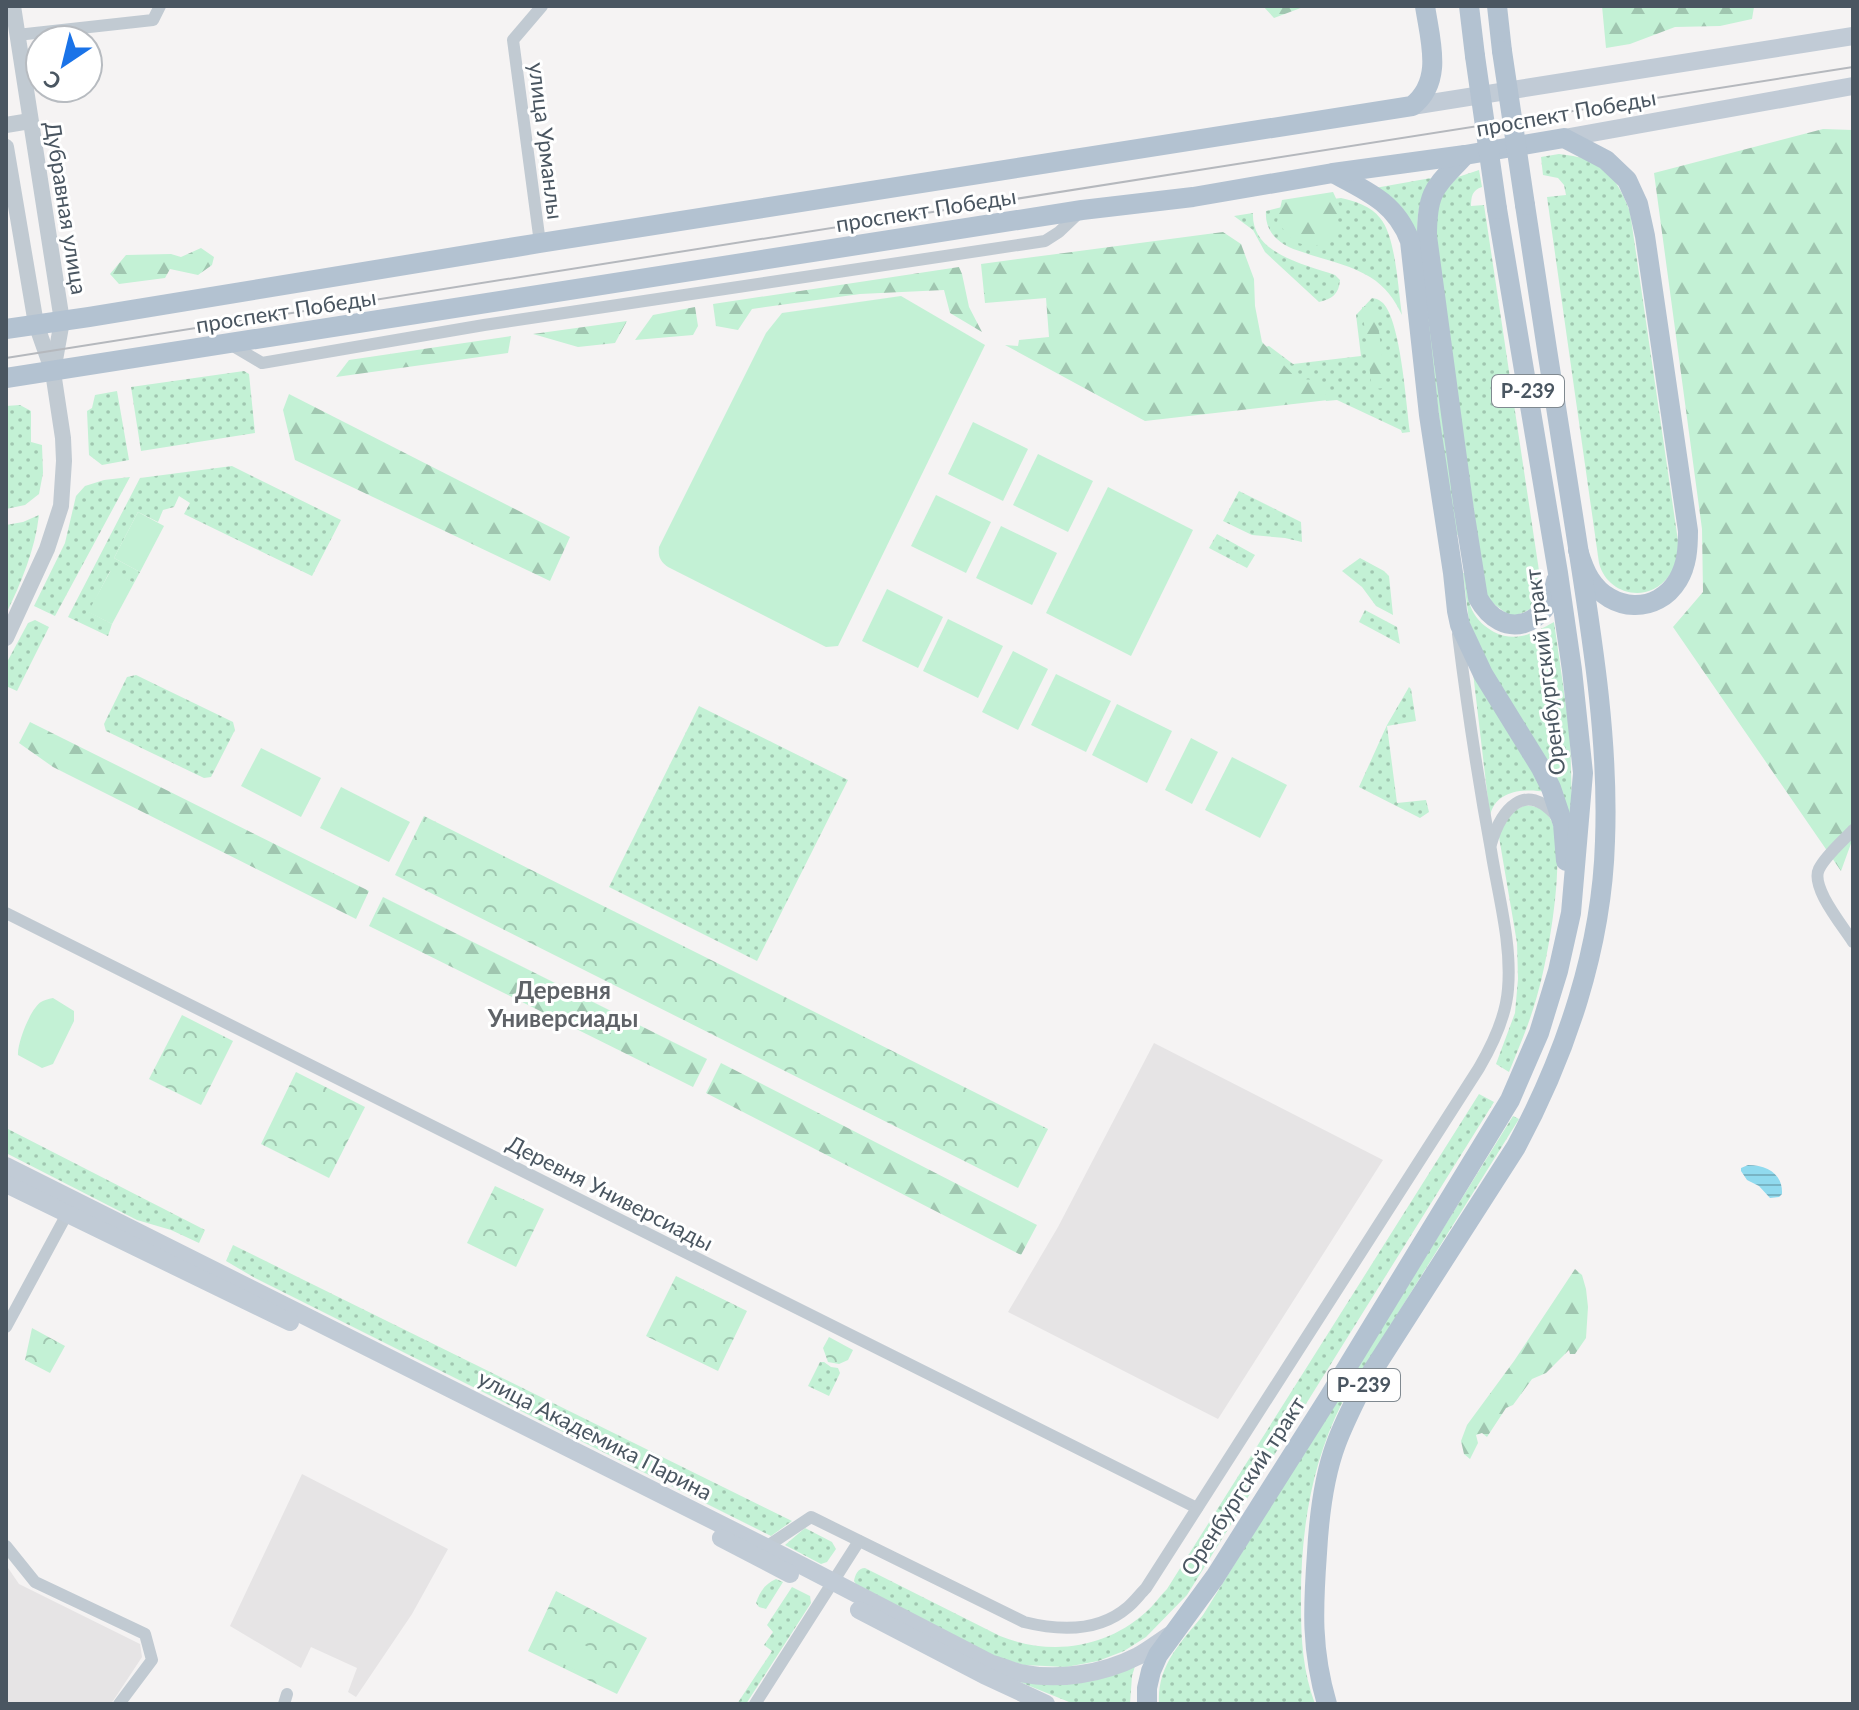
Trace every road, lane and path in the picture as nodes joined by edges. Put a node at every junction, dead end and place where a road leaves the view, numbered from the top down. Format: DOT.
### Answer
graph roads {
  1 [pos="13,6"];
  2 [pos="160,6"];
  3 [pos="542,6"];
  4 [pos="1425,6"];
  5 [pos="1469,6"];
  6 [pos="1497,6"];
  7 [pos="17,35"];
  8 [pos="1853,36"];
  9 [pos="1853,86"];
  10 [pos="1412,106"];
  11 [pos="30,121"];
  12 [pos="6,125"];
  13 [pos="1564,138"];
  14 [pos="6,147"];
  15 [pos="1465,155"];
  16 [pos="1333,173"];
  17 [pos="1082,210"];
  18 [pos="540,243"];
  19 [pos="62,321"];
  20 [pos="36,324"];
  21 [pos="6,329"];
  22 [pos="230,344"];
  23 [pos="53,372"];
  24 [pos="6,378"];
  25 [pos="1578,550"];
  26 [pos="1558,573"];
  27 [pos="1457,611"];
  28 [pos="6,638"];
  29 [pos="1563,824"];
  30 [pos="1853,830"];
  31 [pos="1490,848"];
  32 [pos="6,913"];
  33 [pos="1571,913"];
  34 [pos="1853,942"];
  35 [pos="1516,1090"];
  36 [pos="1538,1106"];
  37 [pos="6,1166"];
  38 [pos="6,1184"];
  39 [pos="70,1207"];
  40 [pos="281,1311"];
  41 [pos="6,1327"];
  42 [pos="1197,1508"];
  43 [pos="859,1541"];
  44 [pos="6,1546"];
  45 [pos="766,1547"];
  46 [pos="829,1588"];
  47 [pos="1171,1635"];
  48 [pos="119,1704"];
  49 [pos="755,1704"];
  50 [pos="1046,1704"];
  51 [pos="1147,1704"];
  52 [pos="1327,1704"];
  1 -- 7 [label="street, Дубравная улица"];
  2 -- 7 [label="street"];
  3 -- 18 [label="street, улица Урманлы"];
  4 -- 10 [label="main road"];
  5 -- 26 [label="main road, Оренбургский тракт / Р-239, bridge"];
  6 -- 25 [label="main road, Р-239, bridge"];
  7 -- 11 [label="street, Дубравная улица"];
  8 -- 10 [label="main road, проспект Победы"];
  9 -- 13 [label="main road, проспект Победы"];
  10 -- 18 [label="main road, проспект Победы"];
  11 -- 12 [label="street"];
  11 -- 19 [label="street, Дубравная улица"];
  13 -- 15 [label="main road, проспект Победы"];
  13 -- 25 [label="main road"];
  14 -- 20 [label="street"];
  15 -- 16 [label="main road, проспект Победы"];
  15 -- 26 [label="main road"];
  16 -- 17 [label="main road, проспект Победы"];
  16 -- 27 [label="main road"];
  17 -- 22 [label="main road, проспект Победы"];
  17 -- 22 [label="street"];
  18 -- 19 [label="main road, проспект Победы"];
  19 -- 20 [label="main road, проспект Победы"];
  19 -- 23 [label="street, Дубравная улица"];
  20 -- 21 [label="main road, проспект Победы"];
  20 -- 23 [label="street"];
  22 -- 23 [label="main road, проспект Победы"];
  23 -- 24 [label="main road, проспект Победы"];
  23 -- 28 [label="street"];
  25 -- 36 [label="main road, Р-239"];
  26 -- 33 [label="main road, Оренбургский тракт / Р-239"];
  27 -- 29 [label="main road"];
  27 -- 31 [label="street"];
  29 -- 31 [label="street"];
  29 -- 33 [label="main road"];
  30 -- 34 [label="street"];
  31 -- 42 [label="street"];
  32 -- 42 [label="street, Деревня Универсиады"];
  33 -- 35 [label="main road, Оренбургский тракт / Р-239"];
  35 -- 36 [label="main road"];
  35 -- 47 [label="main road, Оренбургский тракт / Р-239"];
  36 -- 52 [label="main road, Р-239"];
  37 -- 39 [label="main road, улица Академика Парина"];
  38 -- 39 [label="main road, улица Академика Парина"];
  39 -- 40 [label="main road, улица Академика Парина"];
  39 -- 41 [label="street"];
  40 -- 45 [label="main road, улица Академика Парина"];
  40 -- 46 [label="main road, улица Академика Парина"];
  42 -- 43 [label="street"];
  43 -- 45 [label="street"];
  43 -- 46 [label="street"];
  44 -- 48 [label="street"];
  45 -- 46 [label="main road, улица Академика Парина"];
  46 -- 47 [label="main road, улица Академика Парина"];
  46 -- 49 [label="street"];
  46 -- 50 [label="main road, улица Академика Парина"];
  47 -- 51 [label="main road, Оренбургский тракт / Р-239"];
}
